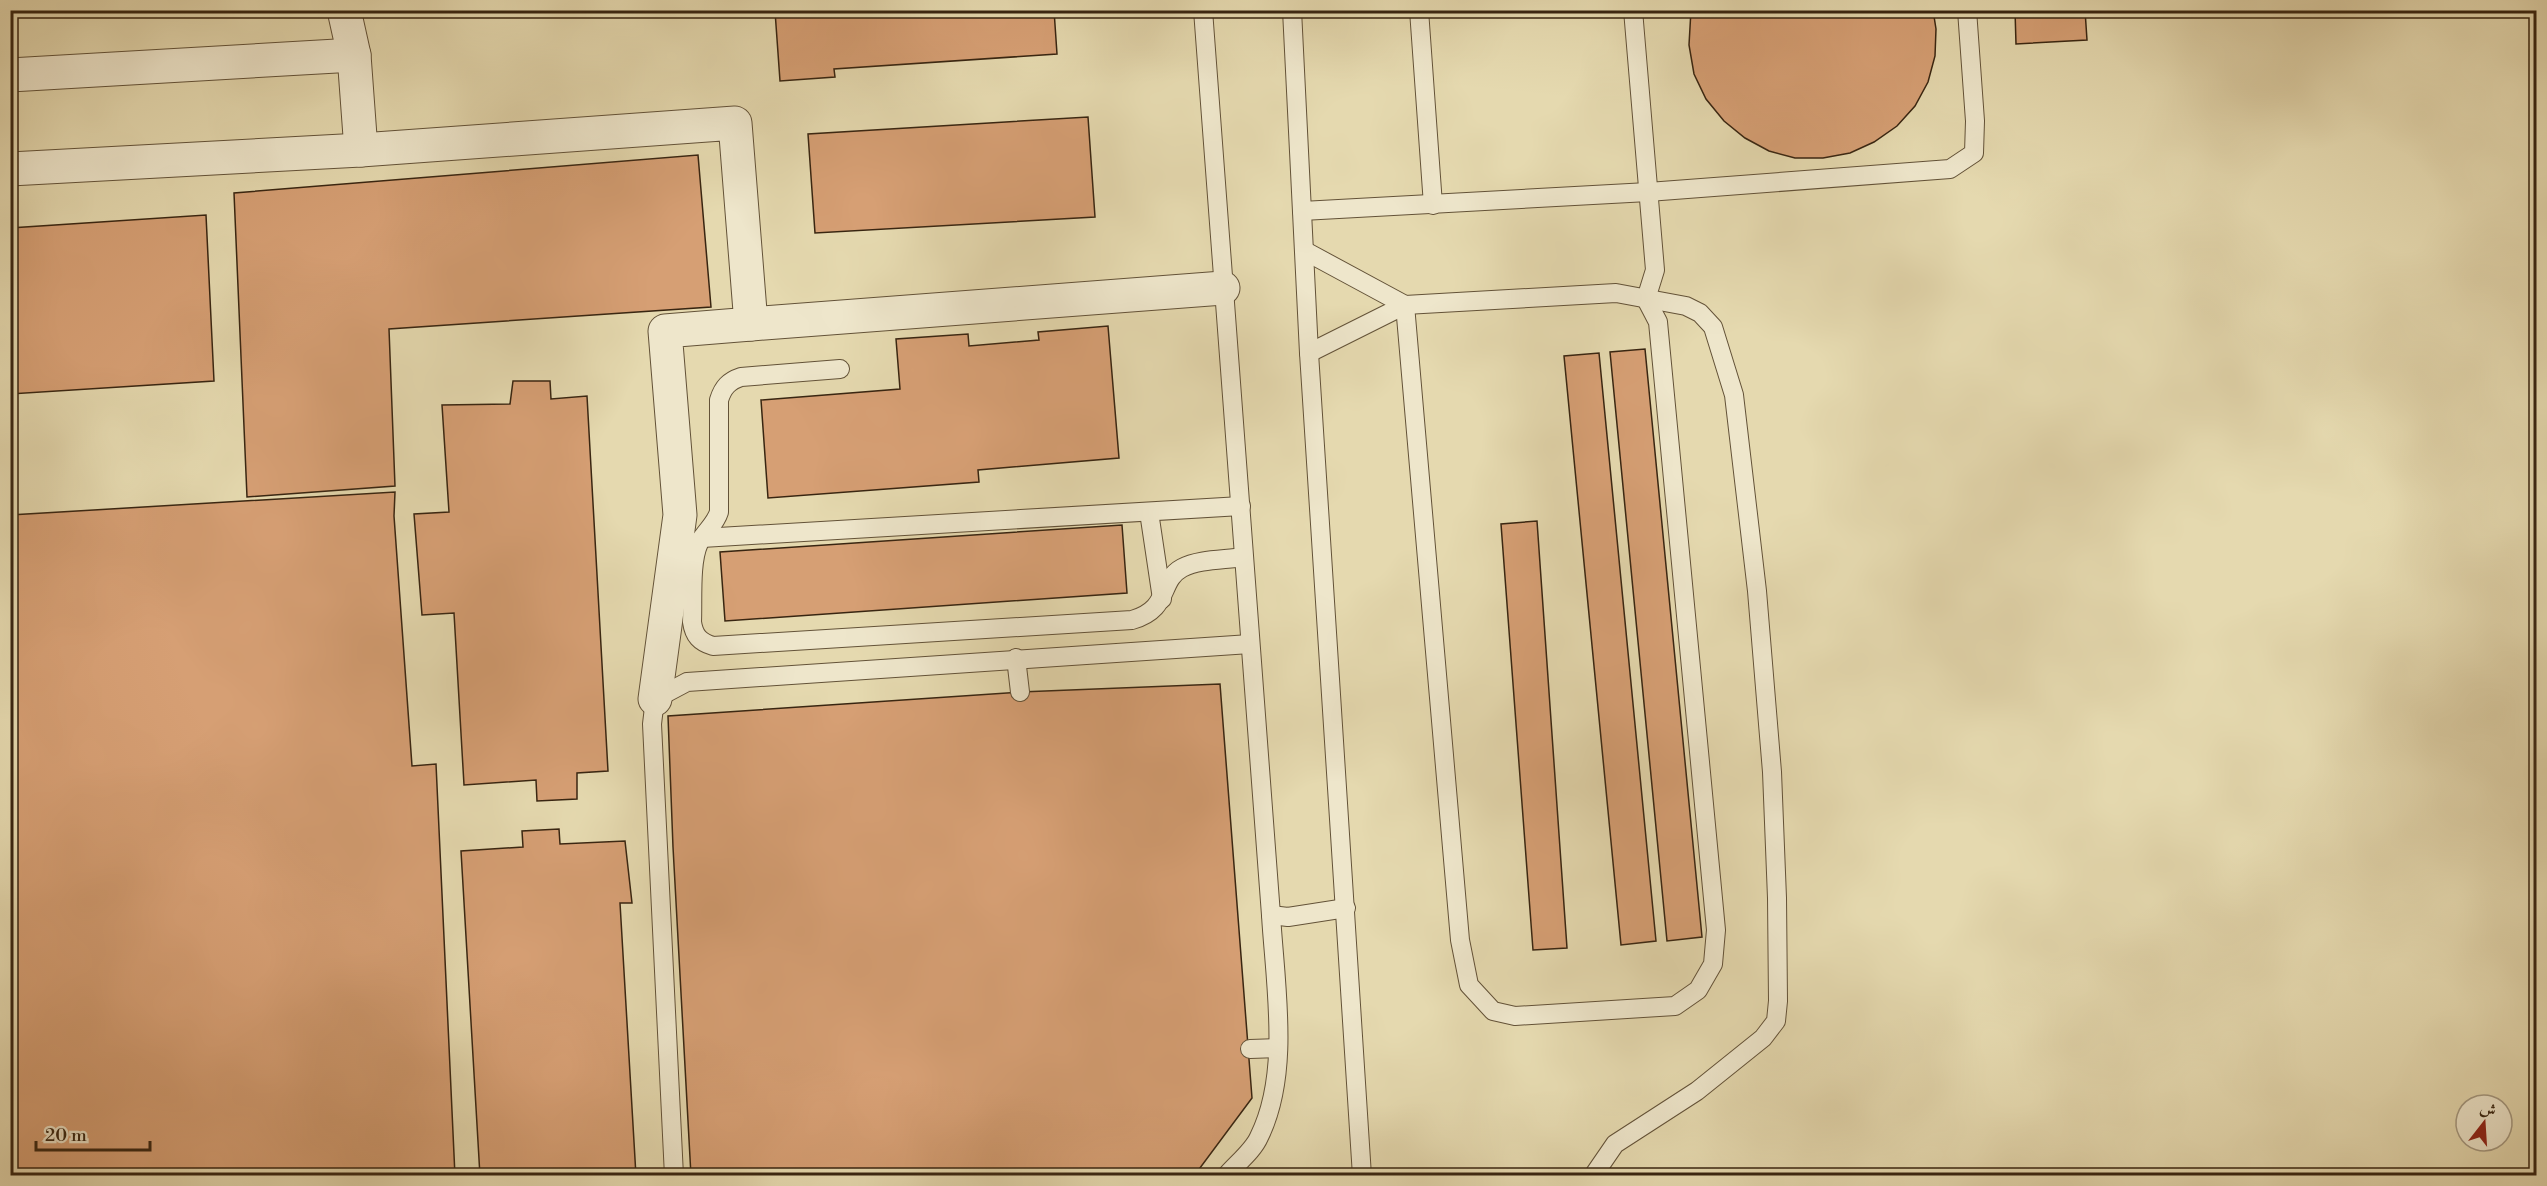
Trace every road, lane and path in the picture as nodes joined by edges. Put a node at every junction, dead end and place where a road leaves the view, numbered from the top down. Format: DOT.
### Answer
graph roads {
  1 [pos="344,10"];
  2 [pos="1203,10"];
  3 [pos="1292,10"];
  4 [pos="1419,10"];
  5 [pos="1633,10"];
  6 [pos="1967,10"];
  7 [pos="354,55"];
  8 [pos="10,75"];
  9 [pos="361,150"];
  10 [pos="10,169"];
  11 [pos="1648,192"];
  12 [pos="1433,205"];
  13 [pos="1302,211"];
  14 [pos="1305,251"];
  15 [pos="1223,288"];
  16 [pos="1646,299"];
  17 [pos="1405,306"];
  18 [pos="751,324"];
  19 [pos="1309,353"];
  20 [pos="840,369"];
  21 [pos="1241,506"];
  22 [pos="1149,513"];
  23 [pos="702,538"];
  24 [pos="1243,557"];
  25 [pos="1162,599"];
  26 [pos="1250,644"];
  27 [pos="1016,658"];
  28 [pos="1020,692"];
  29 [pos="655,699"];
  30 [pos="1346,908"];
  31 [pos="1271,915"];
  32 [pos="1278,1048"];
  33 [pos="1250,1049"];
  34 [pos="674,1176"];
  35 [pos="1226,1176"];
  36 [pos="1362,1176"];
  37 [pos="1593,1176"];
  1 -- 7 [label="street"];
  2 -- 15 [label="lane"];
  3 -- 13 [label="lane"];
  4 -- 12 [label="lane"];
  5 -- 11 [label="lane"];
  6 -- 11 [label="lane"];
  7 -- 8 [label="street"];
  7 -- 9 [label="street"];
  9 -- 10 [label="street"];
  9 -- 18 [label="street"];
  11 -- 12 [label="lane"];
  11 -- 16 [label="lane"];
  12 -- 13 [label="lane"];
  13 -- 14 [label="lane"];
  14 -- 17 [label="lane"];
  14 -- 19 [label="lane"];
  15 -- 18 [label="street"];
  15 -- 21 [label="lane"];
  16 -- 17 [label="lane"];
  16 -- 17 [label="lane"];
  16 -- 37 [label="lane"];
  17 -- 19 [label="lane"];
  18 -- 29 [label="street"];
  19 -- 30 [label="lane"];
  20 -- 23 [label="lane"];
  21 -- 22 [label="lane"];
  21 -- 24 [label="lane"];
  22 -- 23 [label="lane"];
  22 -- 25 [label="lane"];
  23 -- 25 [label="lane"];
  24 -- 25 [label="lane"];
  24 -- 26 [label="lane"];
  26 -- 27 [label="lane"];
  26 -- 31 [label="lane"];
  27 -- 28 [label="lane"];
  27 -- 29 [label="lane"];
  29 -- 34 [label="lane"];
  30 -- 31 [label="lane"];
  30 -- 36 [label="lane"];
  31 -- 32 [label="lane"];
  32 -- 33 [label="lane"];
  32 -- 35 [label="lane"];
}
